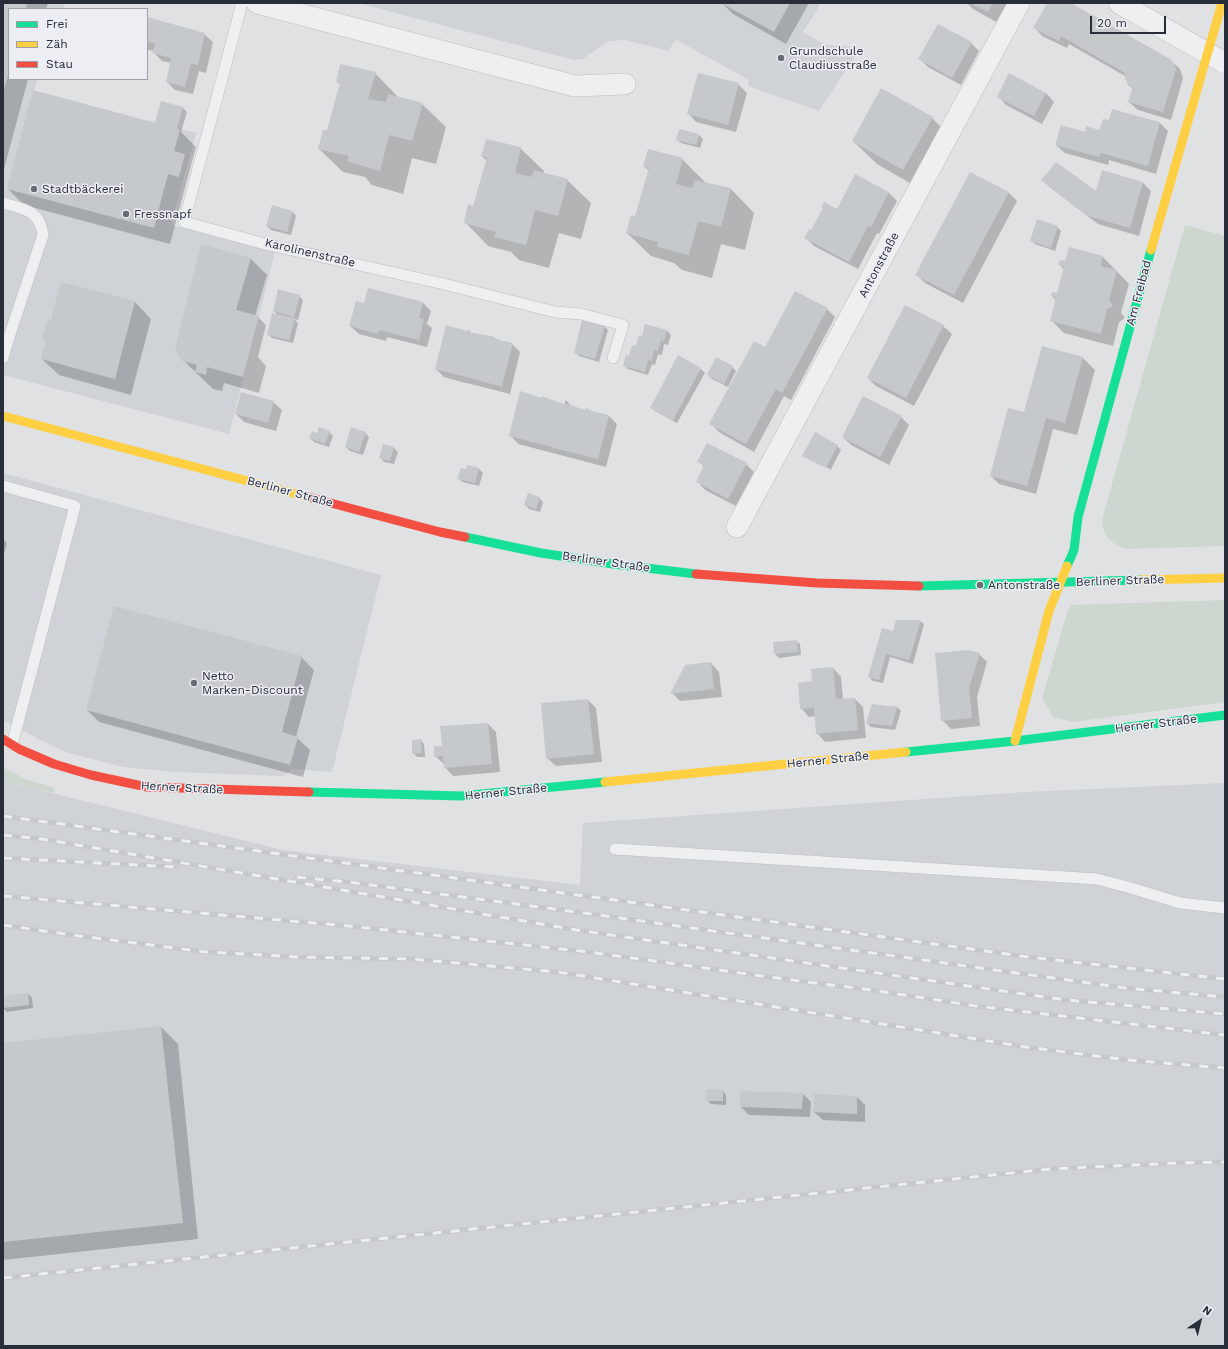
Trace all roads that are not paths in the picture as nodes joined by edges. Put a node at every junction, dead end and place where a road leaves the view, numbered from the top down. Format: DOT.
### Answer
graph roads {
  1 [pos="242,3"];
  2 [pos="257,3"];
  3 [pos="1019,3"];
  4 [pos="1119,3"];
  5 [pos="1222,3"];
  6 [pos="1216,58"];
  7 [pos="625,84"];
  8 [pos="3,203"];
  9 [pos="3,358"];
  10 [pos="613,358"];
  11 [pos="3,416"];
  12 [pos="3,486"];
  13 [pos="737,527"];
  14 [pos="1225,578"];
  15 [pos="1061,583"];
  16 [pos="1225,716"];
  17 [pos="1015,741"];
  18 [pos="7,742"];
  19 [pos="615,849"];
  20 [pos="1225,908"];
  1 -- 10 [label="lane, Karolinenstraße"];
  2 -- 7 [label="street"];
  3 -- 13 [label="street, Antonstraße"];
  4 -- 6 [label="street"];
  5 -- 6 [label="street, Am Freibad"];
  6 -- 15 [label="street, Am Freibad"];
  8 -- 9 [label="lane"];
  11 -- 15 [label="street, Berliner Straße"];
  12 -- 18 [label="lane"];
  14 -- 15 [label="street, Berliner Straße"];
  15 -- 17 [label="street"];
  16 -- 17 [label="street, Herner Straße"];
  17 -- 18 [label="street, Herner Straße"];
  19 -- 20 [label="lane"];
}
